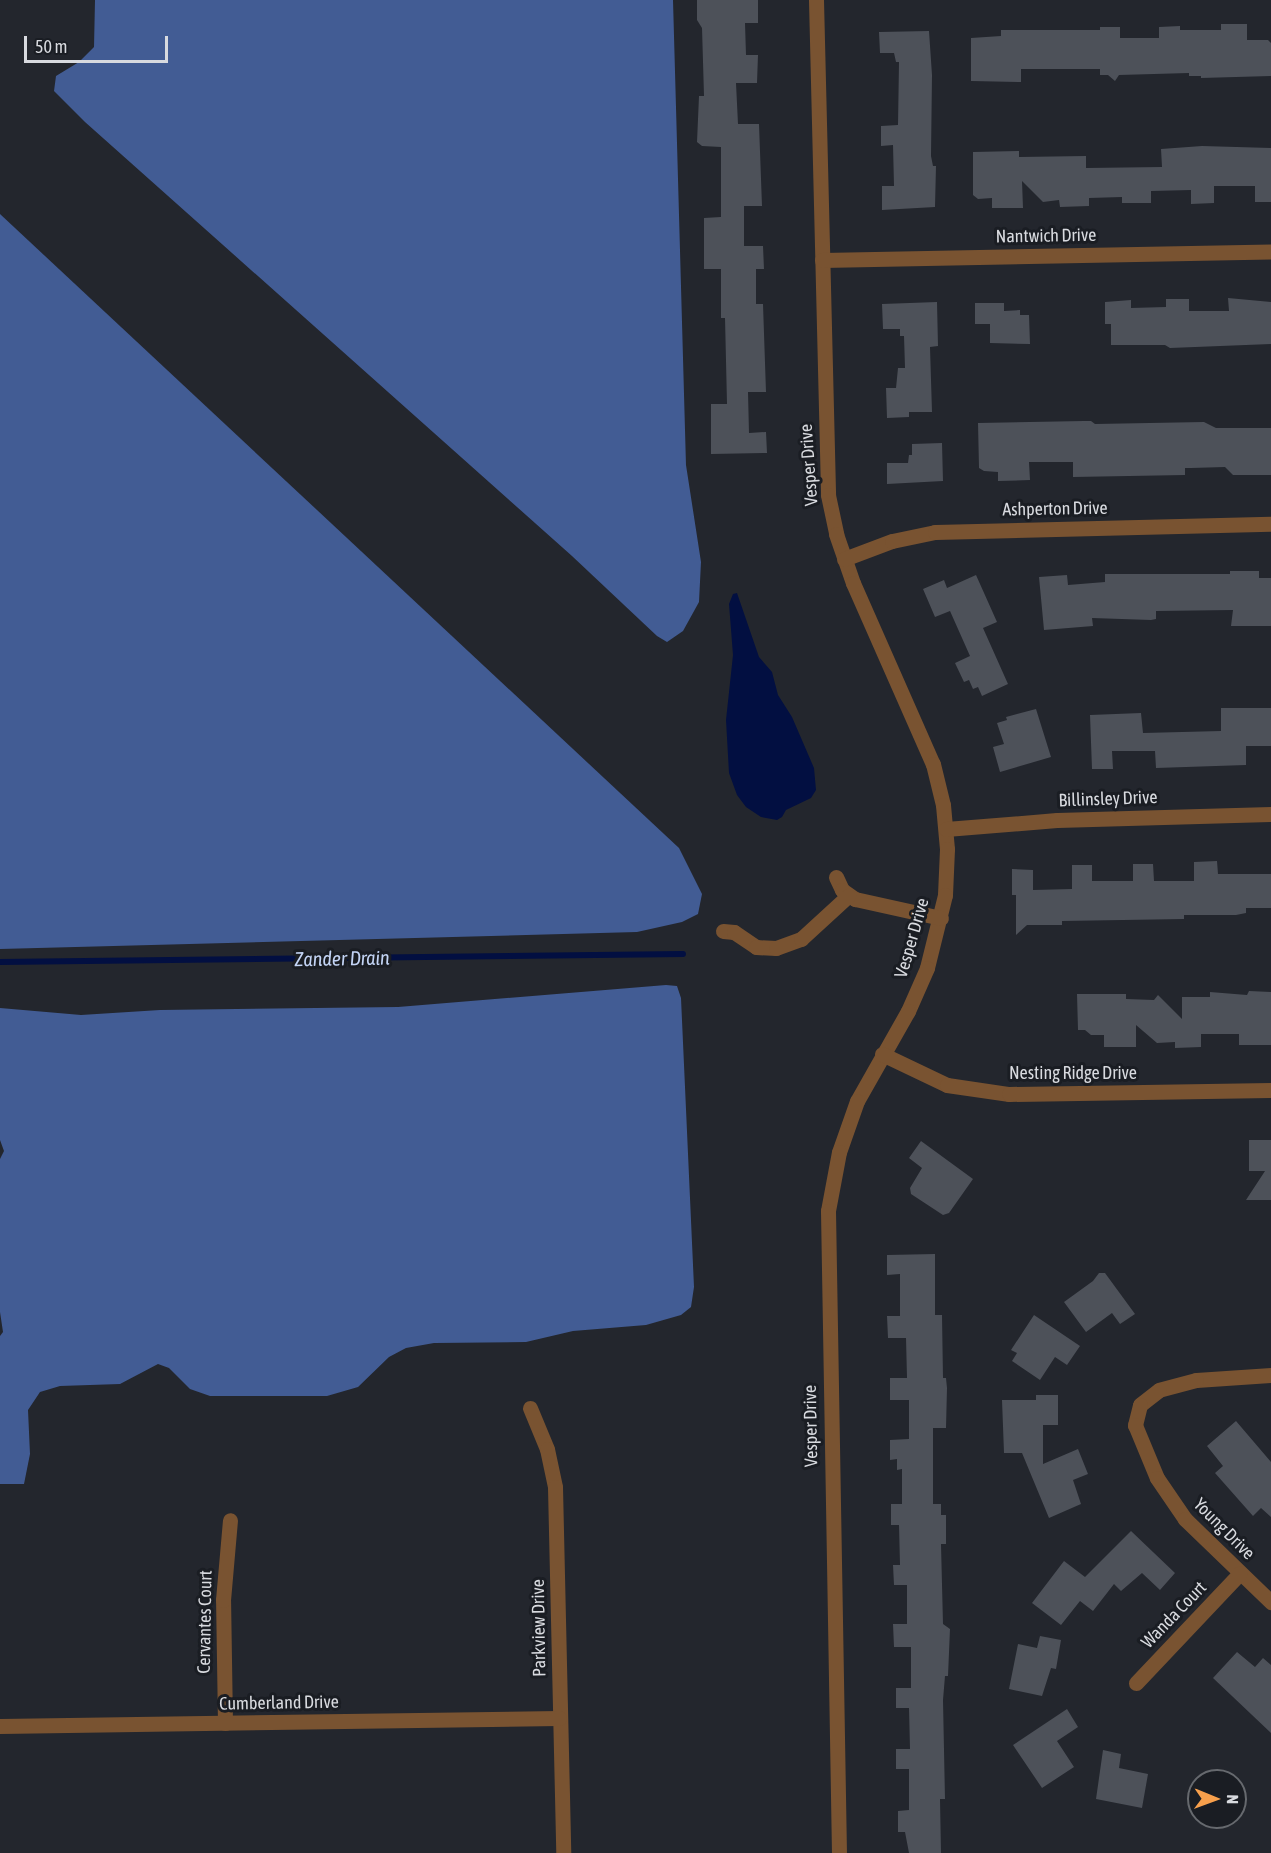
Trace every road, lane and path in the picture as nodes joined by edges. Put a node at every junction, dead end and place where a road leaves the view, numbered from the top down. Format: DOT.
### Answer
graph roads {
  1 [pos="816,0"];
  2 [pos="1271,251"];
  3 [pos="822,260"];
  4 [pos="1271,524"];
  5 [pos="844,559"];
  6 [pos="1271,814"];
  7 [pos="946,829"];
  8 [pos="836,877"];
  9 [pos="848,896"];
  10 [pos="941,918"];
  11 [pos="723,931"];
  12 [pos="882,1054"];
  13 [pos="1271,1090"];
  14 [pos="1271,1375"];
  15 [pos="530,1407"];
  16 [pos="230,1520"];
  17 [pos="1240,1573"];
  18 [pos="1271,1602"];
  19 [pos="1136,1683"];
  20 [pos="560,1718"];
  21 [pos="225,1724"];
  22 [pos="0,1726"];
  23 [pos="563,1853"];
  24 [pos="839,1853"];
  1 -- 3 [label="street, Vesper Drive"];
  2 -- 3 [label="street, Nantwich Drive"];
  3 -- 5 [label="street, Vesper Drive"];
  4 -- 5 [label="street, Ashperton Drive"];
  5 -- 7 [label="street, Vesper Drive"];
  6 -- 7 [label="street, Billinsley Drive"];
  7 -- 10 [label="street, Vesper Drive"];
  8 -- 9 [label="street"];
  9 -- 10 [label="street"];
  9 -- 11 [label="street"];
  10 -- 12 [label="street, Vesper Drive"];
  12 -- 13 [label="street, Nesting Ridge Drive"];
  12 -- 24 [label="street, Vesper Drive"];
  14 -- 17 [label="street, Young Drive"];
  15 -- 20 [label="street, Parkview Drive"];
  16 -- 21 [label="street, Cervantes Court"];
  17 -- 18 [label="street, Young Drive"];
  17 -- 19 [label="street, Wanda Court"];
  20 -- 21 [label="street, Cumberland Drive"];
  20 -- 23 [label="street, Parkview Drive"];
  21 -- 22 [label="street, Cumberland Drive"];
}
